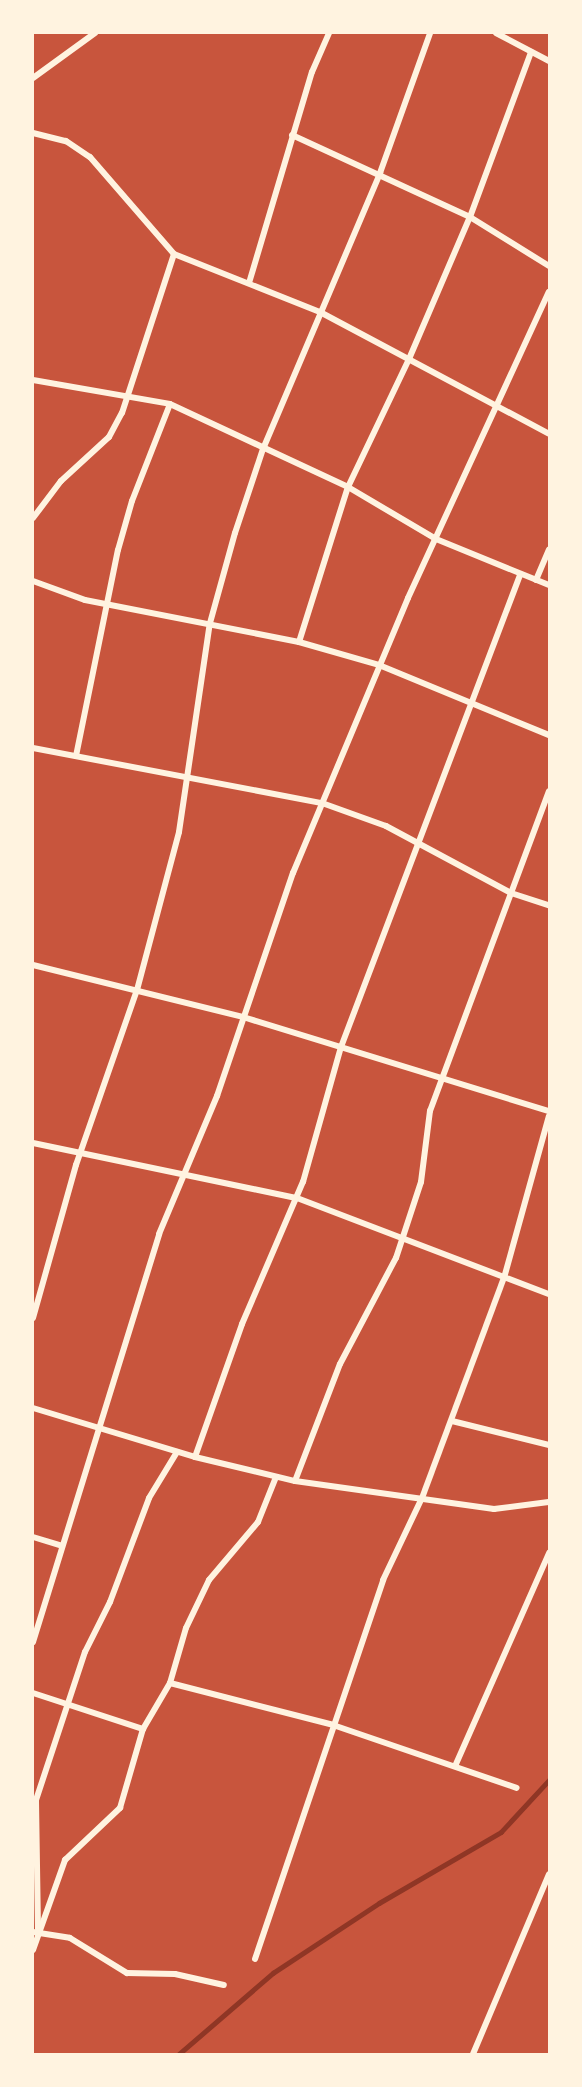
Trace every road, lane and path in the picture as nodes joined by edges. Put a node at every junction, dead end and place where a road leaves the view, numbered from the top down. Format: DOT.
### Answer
graph roads {
  1 [pos="95,33"];
  2 [pos="329,33"];
  3 [pos="430,33"];
  4 [pos="496,33"];
  5 [pos="531,52"];
  6 [pos="549,61"];
  7 [pos="33,78"];
  8 [pos="33,133"];
  9 [pos="292,135"];
  10 [pos="380,173"];
  11 [pos="470,217"];
  12 [pos="174,254"];
  13 [pos="549,266"];
  14 [pos="249,283"];
  15 [pos="549,292"];
  16 [pos="320,312"];
  17 [pos="409,359"];
  18 [pos="33,380"];
  19 [pos="127,394"];
  20 [pos="170,404"];
  21 [pos="498,407"];
  22 [pos="549,434"];
  23 [pos="263,449"];
  24 [pos="348,487"];
  25 [pos="33,518"];
  26 [pos="436,539"];
  27 [pos="549,550"];
  28 [pos="520,575"];
  29 [pos="536,580"];
  30 [pos="33,581"];
  31 [pos="549,585"];
  32 [pos="106,604"];
  33 [pos="210,623"];
  34 [pos="298,642"];
  35 [pos="379,664"];
  36 [pos="473,702"];
  37 [pos="549,735"];
  38 [pos="33,748"];
  39 [pos="76,756"];
  40 [pos="188,778"];
  41 [pos="549,791"];
  42 [pos="322,803"];
  43 [pos="416,842"];
  44 [pos="511,893"];
  45 [pos="549,906"];
  46 [pos="33,965"];
  47 [pos="138,990"];
  48 [pos="243,1017"];
  49 [pos="341,1047"];
  50 [pos="443,1077"];
  51 [pos="549,1113"];
  52 [pos="33,1143"];
  53 [pos="80,1154"];
  54 [pos="184,1173"];
  55 [pos="297,1198"];
  56 [pos="403,1241"];
  57 [pos="504,1278"];
  58 [pos="549,1294"];
  59 [pos="35,1302"];
  60 [pos="33,1318"];
  61 [pos="33,1408"];
  62 [pos="452,1421"];
  63 [pos="97,1427"];
  64 [pos="549,1444"];
  65 [pos="177,1452"];
  66 [pos="195,1457"];
  67 [pos="276,1477"];
  68 [pos="296,1481"];
  69 [pos="422,1498"];
  70 [pos="549,1502"];
  71 [pos="33,1537"];
  72 [pos="60,1545"];
  73 [pos="549,1553"];
  74 [pos="33,1642"];
  75 [pos="170,1683"];
  76 [pos="33,1693"];
  77 [pos="69,1702"];
  78 [pos="333,1725"];
  79 [pos="143,1729"];
  80 [pos="456,1764"];
  81 [pos="517,1788"];
  82 [pos="549,1874"];
  83 [pos="36,1933"];
  84 [pos="33,1950"];
  85 [pos="255,1959"];
  86 [pos="224,1985"];
  87 [pos="473,2054"];
  1 -- 7 [label="street"];
  2 -- 9 [label="street"];
  3 -- 10 [label="street"];
  4 -- 5 [label="street"];
  5 -- 6 [label="street"];
  5 -- 11 [label="street"];
  8 -- 12 [label="street"];
  9 -- 10 [label="street"];
  9 -- 14 [label="street"];
  10 -- 11 [label="street"];
  10 -- 16 [label="street"];
  11 -- 13 [label="street"];
  11 -- 17 [label="street"];
  12 -- 14 [label="street"];
  12 -- 19 [label="street"];
  14 -- 16 [label="street"];
  15 -- 21 [label="street"];
  16 -- 17 [label="street"];
  16 -- 23 [label="street"];
  17 -- 21 [label="street"];
  17 -- 24 [label="street"];
  18 -- 19 [label="street"];
  19 -- 20 [label="street"];
  19 -- 25 [label="street"];
  20 -- 23 [label="street"];
  20 -- 32 [label="street"];
  21 -- 22 [label="street"];
  21 -- 26 [label="street"];
  23 -- 24 [label="street"];
  23 -- 33 [label="street"];
  24 -- 26 [label="street"];
  24 -- 34 [label="street"];
  26 -- 28 [label="street"];
  26 -- 35 [label="street"];
  27 -- 29 [label="street"];
  28 -- 29 [label="street"];
  28 -- 36 [label="street"];
  29 -- 31 [label="street"];
  30 -- 32 [label="street"];
  32 -- 33 [label="street"];
  32 -- 39 [label="street"];
  33 -- 34 [label="street"];
  33 -- 40 [label="street"];
  34 -- 35 [label="street"];
  35 -- 36 [label="street"];
  35 -- 42 [label="street"];
  36 -- 37 [label="street"];
  36 -- 43 [label="street"];
  38 -- 39 [label="street"];
  39 -- 40 [label="street"];
  40 -- 42 [label="street"];
  40 -- 47 [label="street"];
  41 -- 44 [label="street"];
  42 -- 43 [label="street"];
  42 -- 48 [label="street"];
  43 -- 44 [label="street"];
  43 -- 49 [label="street"];
  44 -- 45 [label="street"];
  44 -- 50 [label="street"];
  46 -- 47 [label="street"];
  47 -- 48 [label="street"];
  47 -- 53 [label="street"];
  48 -- 49 [label="street"];
  48 -- 54 [label="street"];
  49 -- 50 [label="street"];
  49 -- 55 [label="street"];
  50 -- 51 [label="street"];
  50 -- 56 [label="street"];
  51 -- 57 [label="street"];
  52 -- 53 [label="street"];
  53 -- 54 [label="street"];
  53 -- 59 [label="street"];
  54 -- 55 [label="street"];
  54 -- 63 [label="street"];
  55 -- 56 [label="street"];
  55 -- 66 [label="street"];
  56 -- 57 [label="street"];
  56 -- 68 [label="street"];
  57 -- 58 [label="street"];
  57 -- 62 [label="street"];
  59 -- 60 [label="street"];
  61 -- 63 [label="street"];
  62 -- 64 [label="street"];
  62 -- 69 [label="street"];
  63 -- 65 [label="street"];
  63 -- 72 [label="street"];
  65 -- 66 [label="street"];
  65 -- 77 [label="street"];
  66 -- 67 [label="street"];
  67 -- 68 [label="street"];
  67 -- 75 [label="street"];
  68 -- 69 [label="street"];
  69 -- 70 [label="street"];
  69 -- 78 [label="street"];
  71 -- 72 [label="street"];
  72 -- 74 [label="street"];
  73 -- 80 [label="street"];
  75 -- 78 [label="street"];
  75 -- 79 [label="street"];
  76 -- 77 [label="street"];
  77 -- 79 [label="street"];
  77 -- 83 [label="street"];
  78 -- 80 [label="street"];
  78 -- 85 [label="street"];
  79 -- 83 [label="street"];
  80 -- 81 [label="street"];
  82 -- 87 [label="street"];
  83 -- 84 [label="street"];
  83 -- 86 [label="street"];
}
